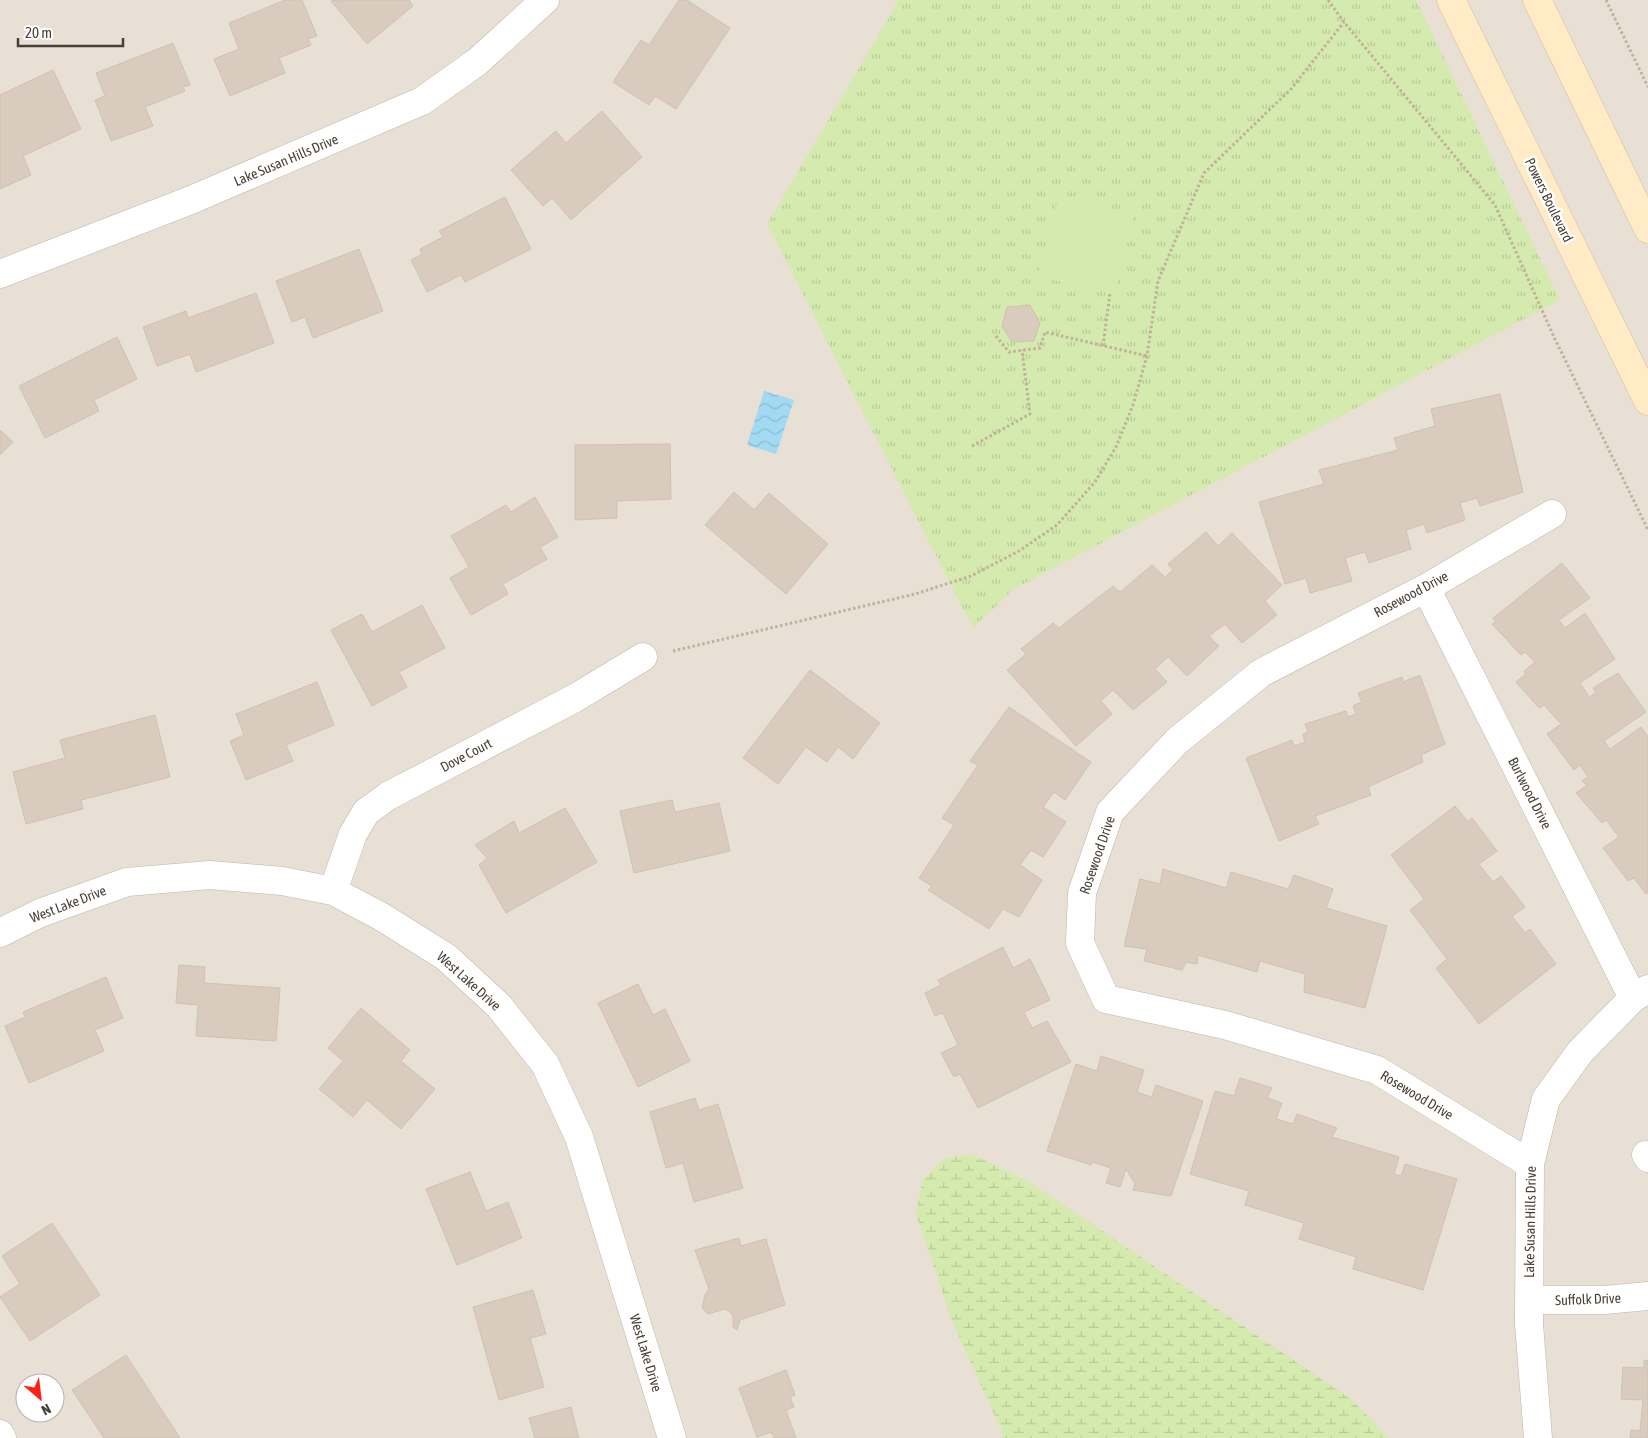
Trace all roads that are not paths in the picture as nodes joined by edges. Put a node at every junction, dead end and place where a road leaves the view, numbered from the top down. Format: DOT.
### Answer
graph roads {
  1 [pos="545,0"];
  2 [pos="1451,0"];
  3 [pos="1537,0"];
  4 [pos="1648,229"];
  5 [pos="0,274"];
  6 [pos="1648,400"];
  7 [pos="1552,514"];
  8 [pos="1426,588"];
  9 [pos="643,658"];
  10 [pos="333,891"];
  11 [pos="0,933"];
  12 [pos="1641,994"];
  13 [pos="1530,1164"];
  14 [pos="1648,1296"];
  15 [pos="1529,1300"];
  16 [pos="0,1434"];
  17 [pos="2,1438"];
  18 [pos="672,1438"];
  19 [pos="1538,1438"];
  1 -- 5 [label="street, Lake Susan Hills Drive"];
  2 -- 6 [label="main road, Powers Boulevard"];
  3 -- 4 [label="main road"];
  7 -- 8 [label="street, Rosewood Drive"];
  8 -- 12 [label="street, Burlwood Drive"];
  8 -- 13 [label="street, Rosewood Drive"];
  9 -- 10 [label="street, Dove Court"];
  10 -- 11 [label="street, West Lake Drive"];
  10 -- 18 [label="street, West Lake Drive"];
  12 -- 13 [label="street, Lake Susan Hills Drive"];
  13 -- 15 [label="street, Lake Susan Hills Drive"];
  14 -- 15 [label="street, Suffolk Drive"];
  15 -- 19 [label="street, Lake Susan Hills Drive"];
  16 -- 17 [label="street"];
}
